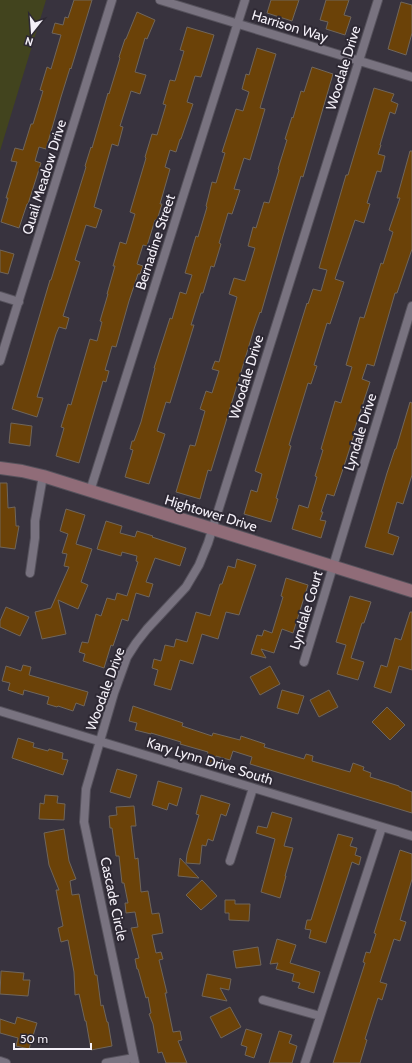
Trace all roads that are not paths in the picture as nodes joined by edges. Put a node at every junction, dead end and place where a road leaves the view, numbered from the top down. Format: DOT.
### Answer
graph roads {
  1 [pos="112,0"];
  2 [pos="160,0"];
  3 [pos="245,0"];
  4 [pos="378,0"];
  5 [pos="238,24"];
  6 [pos="358,61"];
  7 [pos="412,77"];
  8 [pos="0,296"];
  9 [pos="19,302"];
  10 [pos="412,306"];
  11 [pos="411,315"];
  12 [pos="0,361"];
  13 [pos="0,468"];
  14 [pos="43,476"];
  15 [pos="90,491"];
  16 [pos="213,529"];
  17 [pos="334,566"];
  18 [pos="30,573"];
  19 [pos="412,591"];
  20 [pos="304,662"];
  21 [pos="0,712"];
  22 [pos="100,741"];
  23 [pos="253,788"];
  24 [pos="382,827"];
  25 [pos="412,836"];
  26 [pos="230,860"];
  27 [pos="263,1000"];
  28 [pos="320,1016"];
  29 [pos="134,1060"];
  30 [pos="0,1061"];
  31 [pos="6,1063"];
  32 [pos="106,1063"];
  33 [pos="305,1063"];
  1 -- 9 [label="street, Quail Meadow Drive"];
  2 -- 5 [label="street, Harrison Way"];
  3 -- 5 [label="street, Bernadine Street"];
  4 -- 6 [label="street, Woodale Drive"];
  5 -- 6 [label="street, Harrison Way"];
  5 -- 15 [label="street, Bernadine Street"];
  6 -- 7 [label="street, Harrison Way"];
  6 -- 16 [label="street, Woodale Drive"];
  8 -- 9 [label="street"];
  9 -- 12 [label="street, Quail Meadow Drive"];
  10 -- 11 [label="street, Lyndale Drive"];
  11 -- 17 [label="street, Lyndale Drive"];
  13 -- 14 [label="main road, Hightower Drive"];
  14 -- 15 [label="main road, Hightower Drive"];
  14 -- 18 [label="street"];
  15 -- 16 [label="main road, Hightower Drive"];
  16 -- 17 [label="main road, Hightower Drive"];
  16 -- 22 [label="street, Woodale Drive"];
  17 -- 19 [label="main road, Hightower Drive"];
  17 -- 20 [label="street, Lyndale Court"];
  21 -- 22 [label="street, Kary Lynn Drive South"];
  22 -- 23 [label="street, Kary Lynn Drive South"];
  22 -- 29 [label="street, Cascade Circle"];
  23 -- 24 [label="street, Kary Lynn Drive South"];
  23 -- 26 [label="street"];
  24 -- 25 [label="street, Kary Lynn Drive South"];
  24 -- 28 [label="street"];
  27 -- 28 [label="street"];
  28 -- 33 [label="street"];
  29 -- 32 [label="street"];
  30 -- 31 [label="street"];
}
